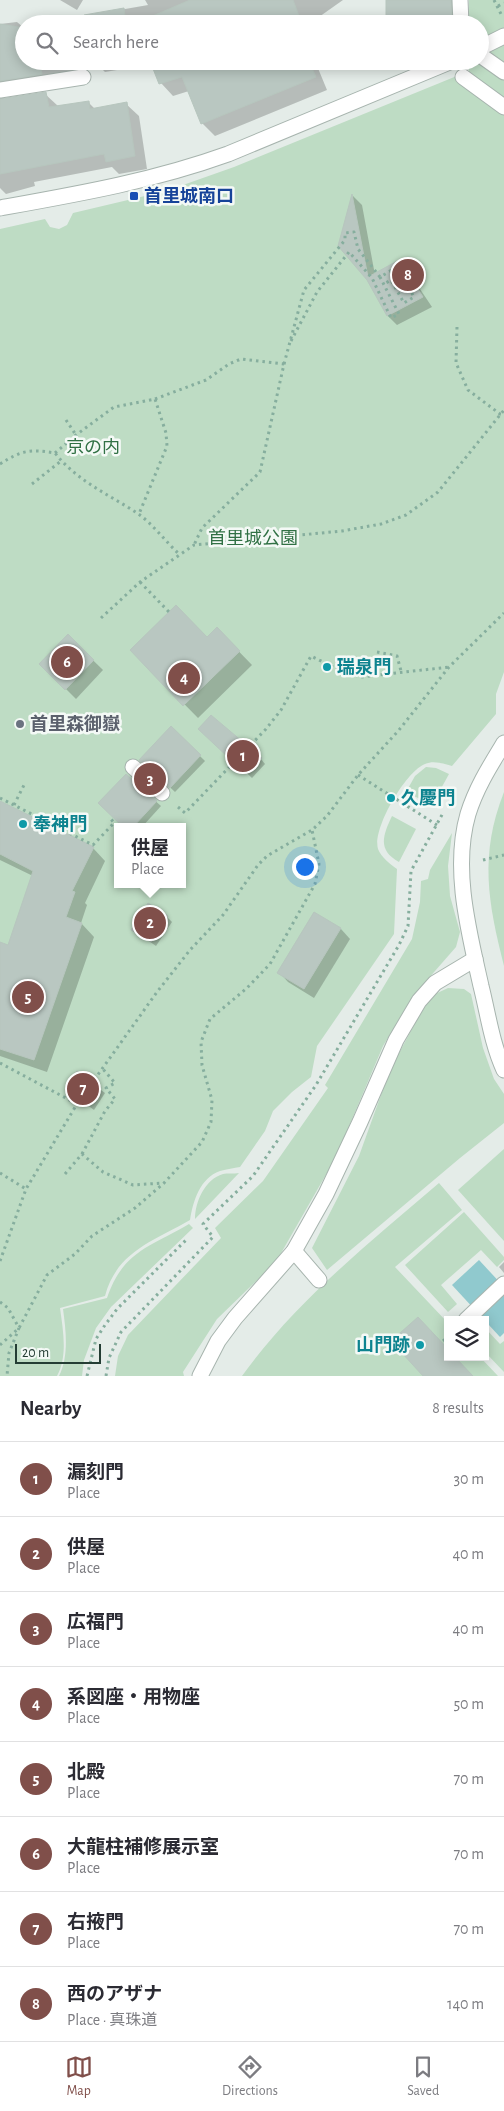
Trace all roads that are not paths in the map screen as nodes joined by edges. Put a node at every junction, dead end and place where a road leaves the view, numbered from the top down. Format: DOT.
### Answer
graph roads {
  1 [pos="460,0"];
  2 [pos="461,15"];
  3 [pos="504,36"];
  4 [pos="489,44"];
  5 [pos="489,61"];
  6 [pos="430,70"];
  7 [pos="504,72"];
  8 [pos="83,77"];
  9 [pos="464,77"];
  10 [pos="0,90"];
  11 [pos="504,107"];
  12 [pos="0,208"];
  13 [pos="504,743"];
  14 [pos="133,767"];
  15 [pos="167,797"];
  16 [pos="475,959"];
  17 [pos="504,1070"];
  18 [pos="294,1251"];
  19 [pos="319,1280"];
  20 [pos="504,1284"];
  21 [pos="470,1316"];
  22 [pos="200,1376"];
  1 -- 2 [label="street"];
  3 -- 4 [label="street"];
  5 -- 7 [label="street"];
  6 -- 12 [label="street"];
  8 -- 10 [label="street"];
  9 -- 11 [label="street"];
  13 -- 16 [label="street"];
  14 -- 15 [label="street"];
  16 -- 17 [label="street"];
  16 -- 18 [label="street"];
  18 -- 19 [label="street"];
  18 -- 22 [label="street"];
  20 -- 21 [label="street"];
}
